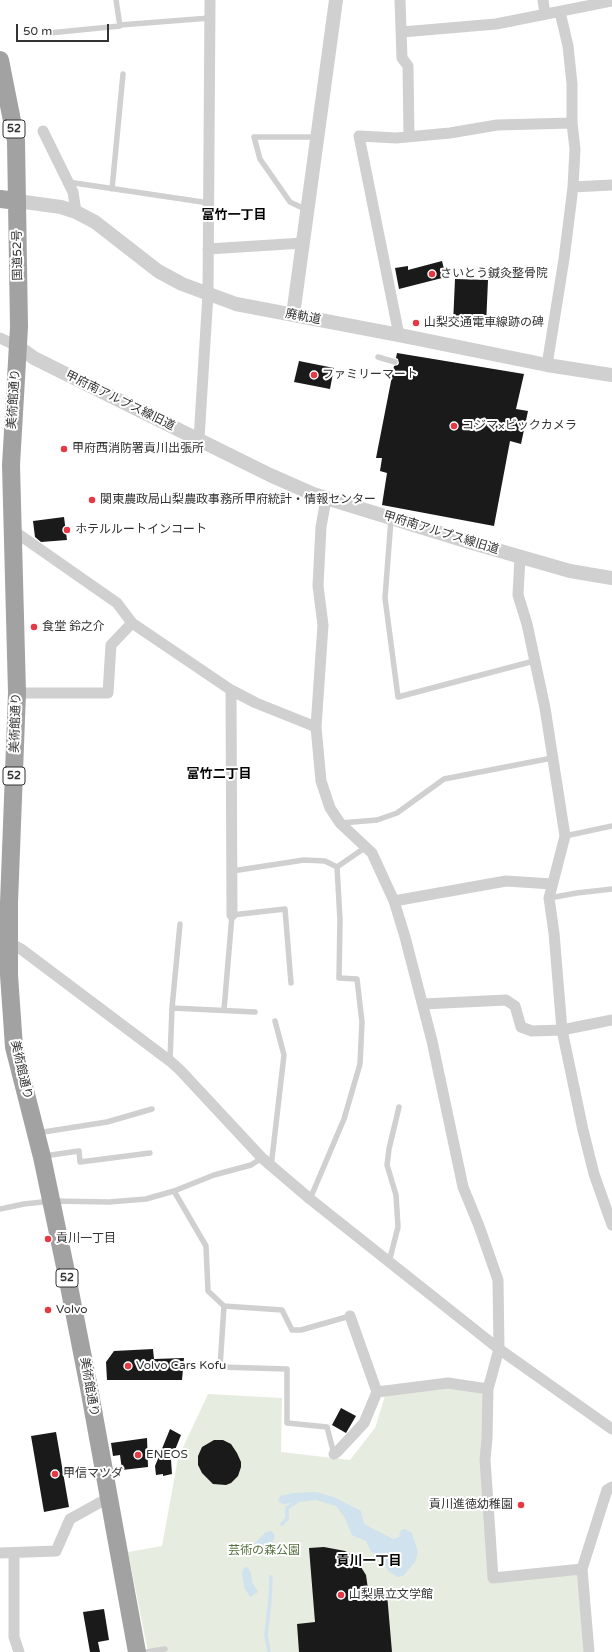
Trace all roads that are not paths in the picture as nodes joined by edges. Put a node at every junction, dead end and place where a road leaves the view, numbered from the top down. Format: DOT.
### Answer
graph roads {
  1 [pos="116,0"];
  2 [pos="210,0"];
  3 [pos="336,0"];
  4 [pos="400,0"];
  5 [pos="543,0"];
  6 [pos="612,1"];
  7 [pos="560,12"];
  8 [pos="545,14"];
  9 [pos="210,18"];
  10 [pos="120,25"];
  11 [pos="402,32"];
  12 [pos="49,33"];
  13 [pos="0,60"];
  14 [pos="123,74"];
  15 [pos="572,123"];
  16 [pos="43,131"];
  17 [pos="409,136"];
  18 [pos="316,137"];
  19 [pos="68,182"];
  20 [pos="612,185"];
  21 [pos="573,187"];
  22 [pos="112,189"];
  23 [pos="8,200"];
  24 [pos="208,203"];
  25 [pos="307,211"];
  26 [pos="76,212"];
  27 [pos="303,243"];
  28 [pos="208,249"];
  29 [pos="208,294"];
  30 [pos="19,310"];
  31 [pos="293,315"];
  32 [pos="399,335"];
  33 [pos="0,338"];
  34 [pos="17,346"];
  35 [pos="378,357"];
  36 [pos="395,362"];
  37 [pos="547,366"];
  38 [pos="612,375"];
  39 [pos="199,439"];
  40 [pos="326,499"];
  41 [pos="391,518"];
  42 [pos="11,529"];
  43 [pos="520,557"];
  44 [pos="612,578"];
  45 [pos="132,623"];
  46 [pos="534,661"];
  47 [pos="231,690"];
  48 [pos="17,693"];
  49 [pos="316,727"];
  50 [pos="552,758"];
  51 [pos="340,823"];
  52 [pos="612,826"];
  53 [pos="566,836"];
  54 [pos="366,847"];
  55 [pos="337,867"];
  56 [pos="232,871"];
  57 [pos="552,884"];
  58 [pos="612,889"];
  59 [pos="548,898"];
  60 [pos="394,901"];
  61 [pos="5,906"];
  62 [pos="232,915"];
  63 [pos="180,924"];
  64 [pos="10,942"];
  65 [pos="291,983"];
  66 [pos="423,1004"];
  67 [pos="172,1008"];
  68 [pos="224,1010"];
  69 [pos="255,1012"];
  70 [pos="612,1020"];
  71 [pos="275,1021"];
  72 [pos="562,1030"];
  73 [pos="170,1061"];
  74 [pos="399,1107"];
  75 [pos="152,1109"];
  76 [pos="37,1134"];
  77 [pos="150,1153"];
  78 [pos="42,1157"];
  79 [pos="262,1158"];
  80 [pos="271,1167"];
  81 [pos="174,1191"];
  82 [pos="310,1199"];
  83 [pos="52,1201"];
  84 [pos="0,1209"];
  85 [pos="612,1225"];
  86 [pos="389,1262"];
  87 [pos="224,1306"];
  88 [pos="350,1316"];
  89 [pos="499,1349"];
  90 [pos="488,1389"];
  91 [pos="377,1392"];
  92 [pos="612,1430"];
  93 [pos="334,1454"];
  94 [pos="612,1487"];
  95 [pos="108,1498"];
  96 [pos="0,1553"];
  97 [pos="14,1554"];
  98 [pos="582,1569"];
  99 [pos="165,1649"];
  100 [pos="19,1652"];
  101 [pos="137,1652"];
  102 [pos="146,1652"];
  103 [pos="589,1652"];
  1 -- 10 [label="lane"];
  2 -- 9 [label="street"];
  3 -- 18 [label="street"];
  4 -- 11 [label="street"];
  5 -- 8 [label="street"];
  6 -- 7 [label="street"];
  7 -- 8 [label="street"];
  7 -- 15 [label="street"];
  8 -- 11 [label="street"];
  9 -- 10 [label="lane"];
  9 -- 24 [label="street"];
  10 -- 12 [label="lane"];
  11 -- 17 [label="street"];
  13 -- 23 [label="highway, 国道52号 / 52"];
  14 -- 22 [label="lane"];
  15 -- 17 [label="street"];
  15 -- 21 [label="street"];
  16 -- 19 [label="street"];
  17 -- 32 [label="street"];
  18 -- 25 [label="street"];
  18 -- 25 [label="lane"];
  19 -- 22 [label="lane"];
  19 -- 26 [label="street"];
  20 -- 21 [label="street"];
  21 -- 37 [label="street"];
  22 -- 24 [label="lane"];
  23 -- 26 [label="street, 廃軌道"];
  23 -- 30 [label="highway, 国道52号 / 52"];
  24 -- 28 [label="street"];
  25 -- 27 [label="street"];
  26 -- 29 [label="street, 廃軌道"];
  27 -- 28 [label="street"];
  27 -- 31 [label="street"];
  28 -- 29 [label="street"];
  29 -- 31 [label="street, 廃軌道"];
  29 -- 39 [label="street"];
  30 -- 34 [label="highway, 美術館通り / 52"];
  31 -- 32 [label="street, 廃軌道"];
  32 -- 37 [label="street, 廃軌道"];
  33 -- 34 [label="street"];
  34 -- 39 [label="street, 甲府南アルプス線旧道"];
  34 -- 42 [label="highway, 美術館通り / 52"];
  35 -- 36 [label="lane"];
  37 -- 38 [label="street, 廃軌道"];
  39 -- 40 [label="street, 甲府南アルプス線旧道"];
  40 -- 41 [label="street, 甲府南アルプス線旧道"];
  40 -- 49 [label="street"];
  41 -- 43 [label="street, 甲府南アルプス線旧道"];
  41 -- 46 [label="lane"];
  42 -- 45 [label="street"];
  42 -- 48 [label="highway, 美術館通り / 52"];
  43 -- 44 [label="street, 甲府南アルプス線旧道"];
  43 -- 46 [label="street"];
  45 -- 47 [label="street"];
  45 -- 48 [label="street"];
  46 -- 50 [label="street"];
  47 -- 49 [label="street"];
  47 -- 56 [label="street"];
  48 -- 61 [label="highway, 美術館通り / 52"];
  49 -- 51 [label="street"];
  50 -- 51 [label="lane"];
  50 -- 53 [label="street"];
  51 -- 54 [label="street"];
  52 -- 53 [label="lane"];
  53 -- 57 [label="street"];
  54 -- 55 [label="lane"];
  54 -- 60 [label="street"];
  55 -- 56 [label="lane"];
  55 -- 82 [label="lane"];
  56 -- 62 [label="street"];
  57 -- 59 [label="street"];
  57 -- 60 [label="street"];
  58 -- 59 [label="lane"];
  59 -- 72 [label="street"];
  60 -- 66 [label="street"];
  61 -- 64 [label="highway, 美術館通り / 52"];
  62 -- 65 [label="lane"];
  62 -- 68 [label="lane"];
  63 -- 67 [label="lane"];
  64 -- 73 [label="street"];
  64 -- 76 [label="highway, 美術館通り / 52"];
  66 -- 72 [label="street"];
  66 -- 89 [label="street"];
  67 -- 68 [label="lane"];
  67 -- 73 [label="lane"];
  68 -- 69 [label="lane"];
  70 -- 72 [label="street"];
  71 -- 80 [label="lane"];
  72 -- 85 [label="street"];
  73 -- 79 [label="street"];
  74 -- 86 [label="lane"];
  75 -- 76 [label="lane"];
  76 -- 78 [label="highway, 美術館通り / 52"];
  77 -- 78 [label="lane"];
  78 -- 83 [label="highway, 美術館通り / 52"];
  79 -- 80 [label="street"];
  79 -- 81 [label="lane"];
  80 -- 82 [label="street"];
  81 -- 83 [label="lane"];
  81 -- 87 [label="lane"];
  82 -- 86 [label="street"];
  83 -- 84 [label="lane"];
  83 -- 95 [label="highway, 美術館通り / 52"];
  86 -- 89 [label="street"];
  87 -- 88 [label="lane"];
  87 -- 93 [label="lane"];
  88 -- 91 [label="street"];
  89 -- 90 [label="street"];
  89 -- 92 [label="street"];
  90 -- 91 [label="street"];
  90 -- 98 [label="street"];
  91 -- 93 [label="street"];
  94 -- 98 [label="street"];
  95 -- 97 [label="street"];
  95 -- 101 [label="highway, 美術館通り / 52"];
  96 -- 97 [label="street"];
  97 -- 100 [label="street"];
  98 -- 103 [label="street"];
  99 -- 102 [label="lane"];
}
